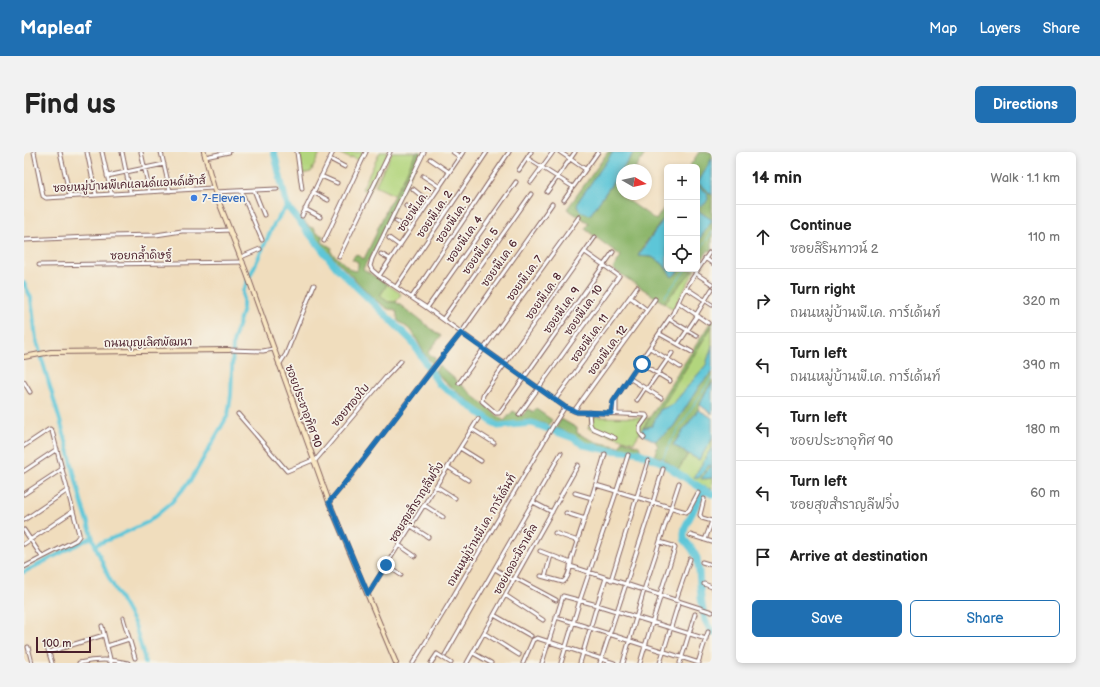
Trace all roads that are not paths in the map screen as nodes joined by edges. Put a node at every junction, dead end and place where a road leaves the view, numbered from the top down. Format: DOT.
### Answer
graph roads {
  1 [pos="34,152"];
  2 [pos="60,152"];
  3 [pos="87,152"];
  4 [pos="102,152"];
  5 [pos="122,152"];
  6 [pos="141,152"];
  7 [pos="161,152"];
  8 [pos="204,152"];
  9 [pos="228,152"];
  10 [pos="297,152"];
  11 [pos="333,152"];
  12 [pos="366,152"];
  13 [pos="390,152"];
  14 [pos="424,152"];
  15 [pos="453,152"];
  16 [pos="463,152"];
  17 [pos="487,152"];
  18 [pos="509,152"];
  19 [pos="531,152"];
  20 [pos="553,152"];
  21 [pos="560,152"];
  22 [pos="575,152"];
  23 [pos="598,152"];
  24 [pos="205,157"];
  25 [pos="460,157"];
  26 [pos="527,158"];
  27 [pos="330,159"];
  28 [pos="430,159"];
  29 [pos="570,159"];
  30 [pos="164,164"];
  31 [pos="345,166"];
  32 [pos="144,168"];
  33 [pos="542,168"];
  34 [pos="518,170"];
  35 [pos="585,170"];
  36 [pos="126,172"];
  37 [pos="449,172"];
  38 [pos="107,176"];
  39 [pos="321,176"];
  40 [pos="423,176"];
  41 [pos="557,178"];
  42 [pos="516,182"];
  43 [pos="531,182"];
  44 [pos="337,183"];
  45 [pos="440,187"];
  46 [pos="573,187"];
  47 [pos="149,189"];
  48 [pos="277,189"];
  49 [pos="302,189"];
  50 [pos="413,189"];
  51 [pos="214,190"];
  52 [pos="254,190"];
  53 [pos="130,191"];
  54 [pos="170,191"];
  55 [pos="241,191"];
  56 [pos="111,192"];
  57 [pos="313,192"];
  58 [pos="547,192"];
  59 [pos="531,194"];
  60 [pos="96,195"];
  61 [pos="70,196"];
  62 [pos="328,200"];
  63 [pos="564,200"];
  64 [pos="429,202"];
  65 [pos="552,204"];
  66 [pos="406,206"];
  67 [pos="305,209"];
  68 [pos="264,215"];
  69 [pos="302,216"];
  70 [pos="420,216"];
  71 [pos="579,216"];
  72 [pos="320,217"];
  73 [pos="396,221"];
  74 [pos="230,230"];
  75 [pos="410,230"];
  76 [pos="595,237"];
  77 [pos="389,238"];
  78 [pos="24,240"];
  79 [pos="262,240"];
  80 [pos="324,241"];
  81 [pos="400,246"];
  82 [pos="260,249"];
  83 [pos="585,252"];
  84 [pos="613,252"];
  85 [pos="709,253"];
  86 [pos="381,254"];
  87 [pos="241,257"];
  88 [pos="339,257"];
  89 [pos="705,258"];
  90 [pos="390,259"];
  91 [pos="243,262"];
  92 [pos="712,263"];
  93 [pos="39,265"];
  94 [pos="603,266"];
  95 [pos="695,273"];
  96 [pos="379,276"];
  97 [pos="712,284"];
  98 [pos="314,285"];
  99 [pos="396,287"];
  100 [pos="637,287"];
  101 [pos="686,288"];
  102 [pos="712,290"];
  103 [pos="412,297"];
  104 [pos="630,297"];
  105 [pos="655,300"];
  106 [pos="705,300"];
  107 [pos="678,302"];
  108 [pos="712,305"];
  109 [pos="427,308"];
  110 [pos="648,310"];
  111 [pos="696,315"];
  112 [pos="443,319"];
  113 [pos="669,319"];
  114 [pos="708,323"];
  115 [pos="687,330"];
  116 [pos="461,333"];
  117 [pos="660,334"];
  118 [pos="697,336"];
  119 [pos="678,344"];
  120 [pos="650,348"];
  121 [pos="273,349"];
  122 [pos="484,349"];
  123 [pos="229,350"];
  124 [pos="692,352"];
  125 [pos="672,353"];
  126 [pos="24,357"];
  127 [pos="668,359"];
  128 [pos="401,361"];
  129 [pos="639,363"];
  130 [pos="279,365"];
  131 [pos="506,365"];
  132 [pos="680,366"];
  133 [pos="658,373"];
  134 [pos="524,378"];
  135 [pos="629,378"];
  136 [pos="670,381"];
  137 [pos="24,382"];
  138 [pos="459,382"];
  139 [pos="539,388"];
  140 [pos="646,388"];
  141 [pos="30,392"];
  142 [pos="661,398"];
  143 [pos="616,399"];
  144 [pos="556,400"];
  145 [pos="637,400"];
  146 [pos="565,407"];
  147 [pos="574,411"];
  148 [pos="589,412"];
  149 [pos="611,413"];
  150 [pos="616,413"];
  151 [pos="238,414"];
  152 [pos="519,415"];
  153 [pos="478,419"];
  154 [pos="472,429"];
  155 [pos="615,438"];
  156 [pos="644,438"];
  157 [pos="494,443"];
  158 [pos="24,446"];
  159 [pos="460,448"];
  160 [pos="57,449"];
  161 [pos="561,453"];
  162 [pos="605,454"];
  163 [pos="628,455"];
  164 [pos="314,461"];
  165 [pos="481,461"];
  166 [pos="648,461"];
  167 [pos="578,465"];
  168 [pos="448,467"];
  169 [pos="62,469"];
  170 [pos="663,469"];
  171 [pos="24,471"];
  172 [pos="468,480"];
  173 [pos="679,483"];
  174 [pos="596,485"];
  175 [pos="436,486"];
  176 [pos="68,490"];
  177 [pos="617,490"];
  178 [pos="574,493"];
  179 [pos="698,493"];
  180 [pos="24,494"];
  181 [pos="637,497"];
  182 [pos="455,498"];
  183 [pos="592,498"];
  184 [pos="704,499"];
  185 [pos="329,502"];
  186 [pos="533,502"];
  187 [pos="653,502"];
  188 [pos="424,505"];
  189 [pos="672,507"];
  190 [pos="73,511"];
  191 [pos="552,512"];
  192 [pos="566,513"];
  193 [pos="443,517"];
  194 [pos="585,519"];
  195 [pos="24,520"];
  196 [pos="712,521"];
  197 [pos="411,526"];
  198 [pos="24,530"];
  199 [pos="555,533"];
  200 [pos="690,535"];
  201 [pos="428,537"];
  202 [pos="30,539"];
  203 [pos="705,540"];
  204 [pos="578,541"];
  205 [pos="660,542"];
  206 [pos="712,542"];
  207 [pos="24,544"];
  208 [pos="399,546"];
  209 [pos="540,551"];
  210 [pos="551,555"];
  211 [pos="415,556"];
  212 [pos="42,557"];
  213 [pos="690,559"];
  214 [pos="702,562"];
  215 [pos="570,564"];
  216 [pos="386,565"];
  217 [pos="712,566"];
  218 [pos="24,567"];
  219 [pos="495,569"];
  220 [pos="589,573"];
  221 [pos="401,575"];
  222 [pos="606,578"];
  223 [pos="514,579"];
  224 [pos="611,580"];
  225 [pos="626,584"];
  226 [pos="704,584"];
  227 [pos="712,586"];
  228 [pos="644,590"];
  229 [pos="368,594"];
  230 [pos="505,595"];
  231 [pos="661,595"];
  232 [pos="556,600"];
  233 [pos="580,600"];
  234 [pos="678,600"];
  235 [pos="597,605"];
  236 [pos="617,612"];
  237 [pos="712,612"];
  238 [pos="695,614"];
  239 [pos="494,615"];
  240 [pos="556,617"];
  241 [pos="123,618"];
  242 [pos="635,618"];
  243 [pos="544,620"];
  244 [pos="573,623"];
  245 [pos="652,623"];
  246 [pos="102,626"];
  247 [pos="590,628"];
  248 [pos="670,628"];
  249 [pos="708,632"];
  250 [pos="484,633"];
  251 [pos="689,634"];
  252 [pos="104,635"];
  253 [pos="609,635"];
  254 [pos="532,636"];
  255 [pos="129,639"];
  256 [pos="706,639"];
  257 [pos="630,641"];
  258 [pos="548,642"];
  259 [pos="46,643"];
  260 [pos="107,646"];
  261 [pos="645,646"];
  262 [pos="28,647"];
  263 [pos="566,648"];
  264 [pos="49,652"];
  265 [pos="663,652"];
  266 [pos="473,653"];
  267 [pos="583,653"];
  268 [pos="445,655"];
  269 [pos="519,655"];
  270 [pos="135,658"];
  271 [pos="682,658"];
  272 [pos="602,659"];
  273 [pos="111,661"];
  274 [pos="91,662"];
  275 [pos="523,662"];
  276 [pos="32,663"];
  277 [pos="52,663"];
  278 [pos="80,663"];
  279 [pos="128,663"];
  280 [pos="396,663"];
  281 [pos="413,663"];
  282 [pos="431,663"];
  283 [pos="451,663"];
  284 [pos="467,663"];
  285 [pos="491,663"];
  286 [pos="529,663"];
  287 [pos="542,663"];
  288 [pos="562,663"];
  289 [pos="580,663"];
  290 [pos="600,663"];
  291 [pos="614,663"];
  292 [pos="623,663"];
  293 [pos="640,663"];
  294 [pos="660,663"];
  295 [pos="680,663"];
  296 [pos="698,663"];
  1 -- 61 [label="street, ซอยหมู่บ้านพีเคแลนด์แอนด์เฮ้าส์"];
  2 -- 61 [label="street"];
  3 -- 60 [label="street"];
  4 -- 38 [label="street"];
  5 -- 36 [label="street"];
  6 -- 32 [label="street"];
  7 -- 30 [label="street"];
  8 -- 24 [label="street, ซอยประชาอุทิศ 90"];
  9 -- 24 [label="street"];
  10 -- 49 [label="street"];
  11 -- 27 [label="street"];
  12 -- 80 [label="street"];
  13 -- 88 [label="street"];
  14 -- 96 [label="street"];
  15 -- 25 [label="street"];
  16 -- 25 [label="street, ซอยพี.เค. 1"];
  17 -- 99 [label="street, ซอยพี.เค. 2"];
  18 -- 103 [label="street, ซอยพี.เค. 3"];
  19 -- 26 [label="street"];
  20 -- 33 [label="street"];
  21 -- 29 [label="street"];
  22 -- 29 [label="street"];
  23 -- 35 [label="street"];
  24 -- 51 [label="street, ซอยประชาอุทิศ 90"];
  25 -- 37 [label="street, ซอยพี.เค. 1"];
  26 -- 33 [label="street"];
  26 -- 34 [label="street"];
  27 -- 31 [label="street"];
  27 -- 39 [label="street"];
  28 -- 37 [label="street"];
  29 -- 35 [label="street"];
  29 -- 41 [label="street"];
  30 -- 32 [label="street"];
  30 -- 54 [label="street"];
  32 -- 36 [label="street"];
  32 -- 47 [label="street"];
  33 -- 41 [label="street"];
  33 -- 43 [label="street"];
  35 -- 46 [label="street"];
  36 -- 38 [label="street"];
  36 -- 53 [label="street"];
  37 -- 45 [label="street, ซอยพี.เค. 1"];
  38 -- 56 [label="street"];
  39 -- 44 [label="street"];
  39 -- 57 [label="street"];
  40 -- 45 [label="street"];
  41 -- 46 [label="street"];
  41 -- 58 [label="street"];
  42 -- 109 [label="street, ซอยพี.เค. 4"];
  45 -- 64 [label="street, ซอยพี.เค. 1"];
  46 -- 63 [label="street"];
  48 -- 52 [label="street, ซอยหมู่บ้านพีเคแลนด์แอนด์เฮ้าส์"];
  50 -- 64 [label="street"];
  51 -- 54 [label="street, ซอยหมู่บ้านพีเคแลนด์แอนด์เฮ้าส์"];
  51 -- 55 [label="street, ซอยหมู่บ้านพีเคแลนด์แอนด์เฮ้าส์"];
  51 -- 74 [label="street, ซอยประชาอุทิศ 90"];
  52 -- 55 [label="street, ซอยหมู่บ้านพีเคแลนด์แอนด์เฮ้าส์"];
  52 -- 68 [label="street"];
  54 -- 60 [label="street, ซอยหมู่บ้านพีเคแลนด์แอนด์เฮ้าส์"];
  55 -- 79 [label="street"];
  57 -- 62 [label="street"];
  57 -- 67 [label="street"];
  59 -- 112 [label="street, ซอยพี.เค. 5"];
  60 -- 61 [label="street, ซอยหมู่บ้านพีเคแลนด์แอนด์เฮ้าส์"];
  64 -- 70 [label="street, ซอยพี.เค. 1"];
  65 -- 116 [label="street, ซอยพี.เค. 6"];
  66 -- 70 [label="street"];
  67 -- 69 [label="street"];
  67 -- 72 [label="street"];
  70 -- 75 [label="street, ซอยพี.เค. 1"];
  71 -- 122 [label="street, ซอยพี.เค. 7"];
  73 -- 75 [label="street"];
  74 -- 78 [label="street"];
  74 -- 87 [label="street, ซอยประชาอุทิศ 90"];
  75 -- 81 [label="street, ซอยพี.เค. 1"];
  76 -- 83 [label="street, ซอยพี.เค. 8"];
  77 -- 81 [label="street"];
  81 -- 90 [label="street, ซอยพี.เค. 1"];
  82 -- 87 [label="street"];
  83 -- 94 [label="street, ซอยพี.เค. 10"];
  83 -- 131 [label="street, ซอยพี.เค. 8"];
  84 -- 94 [label="street, ซอยพี.เค. 9"];
  85 -- 89 [label="street"];
  86 -- 90 [label="street"];
  87 -- 91 [label="street, ซอยประชาอุทิศ 90"];
  89 -- 92 [label="street"];
  89 -- 95 [label="street"];
  90 -- 96 [label="street, ซอยพี.เค. 1"];
  91 -- 93 [label="street, ซอยกล้ำดิษฐ์"];
  91 -- 121 [label="street, ซอยประชาอุทิศ 90"];
  94 -- 134 [label="street, ซอยพี.เค. 9"];
  94 -- 139 [label="street, ซอยพี.เค. 10"];
  95 -- 97 [label="street"];
  95 -- 101 [label="street"];
  96 -- 99 [label="street"];
  98 -- 130 [label="street"];
  99 -- 103 [label="street"];
  100 -- 104 [label="street, ซอยพี.เค. 11"];
  101 -- 106 [label="street"];
  101 -- 107 [label="street"];
  102 -- 106 [label="street"];
  103 -- 109 [label="street"];
  104 -- 110 [label="street"];
  104 -- 144 [label="street, ซอยพี.เค. 11"];
  105 -- 110 [label="street, ซอยพี.เค. 12"];
  106 -- 108 [label="street"];
  106 -- 111 [label="street"];
  107 -- 111 [label="street"];
  107 -- 113 [label="street"];
  109 -- 112 [label="street"];
  110 -- 147 [label="street, ซอยพี.เค. 12"];
  111 -- 114 [label="street"];
  111 -- 115 [label="street"];
  112 -- 116 [label="street"];
  113 -- 115 [label="street"];
  113 -- 117 [label="street"];
  115 -- 118 [label="street"];
  115 -- 119 [label="street"];
  116 -- 122 [label="street"];
  116 -- 185 [label="street"];
  117 -- 119 [label="street"];
  117 -- 120 [label="street"];
  119 -- 124 [label="street"];
  120 -- 127 [label="street"];
  120 -- 129 [label="street"];
  121 -- 123 [label="street, ถนนบุญเลิศพัฒนา"];
  121 -- 130 [label="street, ซอยประชาอุทิศ 90"];
  122 -- 131 [label="street"];
  122 -- 138 [label="street, ซอยพี.เค. 7"];
  123 -- 126 [label="street, ถนนบุญเลิศพัฒนา"];
  125 -- 127 [label="street"];
  127 -- 132 [label="street"];
  127 -- 133 [label="street"];
  128 -- 164 [label="street, ซอยทองใบ"];
  129 -- 133 [label="street"];
  129 -- 135 [label="street"];
  130 -- 164 [label="street, ซอยประชาอุทิศ 90"];
  131 -- 134 [label="street"];
  131 -- 134 [label="street, ซอยพี.เค. 8"];
  133 -- 136 [label="street"];
  133 -- 140 [label="street"];
  134 -- 139 [label="street"];
  135 -- 140 [label="street"];
  135 -- 143 [label="street"];
  137 -- 141 [label="street"];
  139 -- 144 [label="street"];
  139 -- 152 [label="street"];
  140 -- 142 [label="street"];
  140 -- 145 [label="street"];
  143 -- 149 [label="street"];
  143 -- 150 [label="street"];
  144 -- 146 [label="street"];
  146 -- 147 [label="street"];
  146 -- 281 [label="street, ถนนหมู่บ้านพี.เค. การ์เด้นท์"];
  147 -- 148 [label="street"];
  148 -- 149 [label="street"];
  148 -- 155 [label="street"];
  149 -- 150 [label="street"];
  150 -- 156 [label="street"];
  151 -- 164 [label="street"];
  153 -- 154 [label="street, ซอยสุขสำราญลีฟวิ่ง"];
  154 -- 157 [label="street"];
  154 -- 159 [label="street, ซอยสุขสำราญลีฟวิ่ง"];
  158 -- 160 [label="street"];
  159 -- 165 [label="street"];
  159 -- 168 [label="street, ซอยสุขสำราญลีฟวิ่ง"];
  160 -- 169 [label="street"];
  160 -- 171 [label="street"];
  161 -- 186 [label="street"];
  162 -- 174 [label="street"];
  163 -- 177 [label="street"];
  164 -- 185 [label="street, ซอยประชาอุทิศ 90"];
  166 -- 181 [label="street"];
  167 -- 191 [label="street, ซอยเดอะมิราเคิล"];
  168 -- 172 [label="street"];
  168 -- 175 [label="street, ซอยสุขสำราญลีฟวิ่ง"];
  169 -- 176 [label="street"];
  169 -- 180 [label="street"];
  170 -- 187 [label="street"];
  173 -- 189 [label="street"];
  174 -- 177 [label="street"];
  174 -- 183 [label="street"];
  175 -- 182 [label="street"];
  175 -- 188 [label="street, ซอยสุขสำราญลีฟวิ่ง"];
  176 -- 190 [label="street"];
  176 -- 195 [label="street"];
  177 -- 181 [label="street"];
  177 -- 220 [label="street"];
  178 -- 183 [label="street"];
  179 -- 189 [label="street"];
  181 -- 187 [label="street"];
  181 -- 224 [label="street"];
  183 -- 194 [label="street"];
  184 -- 196 [label="street"];
  185 -- 229 [label="street, ซอยประชาอุทิศ 90"];
  186 -- 191 [label="street"];
  186 -- 219 [label="street"];
  187 -- 189 [label="street"];
  187 -- 225 [label="street"];
  188 -- 193 [label="street"];
  188 -- 197 [label="street, ซอยสุขสำราญลีฟวิ่ง"];
  189 -- 205 [label="street"];
  190 -- 202 [label="street"];
  190 -- 212 [label="street"];
  191 -- 223 [label="street, ซอยเดอะมิราเคิล"];
  192 -- 194 [label="street"];
  194 -- 204 [label="street"];
  196 -- 203 [label="street"];
  197 -- 201 [label="street"];
  197 -- 208 [label="street, ซอยสุขสำราญลีฟวิ่ง"];
  198 -- 202 [label="street"];
  199 -- 204 [label="street"];
  200 -- 203 [label="street"];
  202 -- 207 [label="street"];
  202 -- 212 [label="street"];
  203 -- 206 [label="street"];
  204 -- 215 [label="street"];
  205 -- 228 [label="street"];
  205 -- 231 [label="street"];
  208 -- 211 [label="street"];
  208 -- 216 [label="street, ซอยสุขสำราญลีฟวิ่ง"];
  209 -- 210 [label="street"];
  210 -- 215 [label="street"];
  210 -- 215 [label="street"];
  212 -- 218 [label="street"];
  213 -- 234 [label="street"];
  214 -- 217 [label="street"];
  215 -- 220 [label="street"];
  216 -- 221 [label="street"];
  216 -- 229 [label="street, ซอยสุขสำราญลีฟวิ่ง"];
  219 -- 223 [label="street"];
  219 -- 268 [label="street"];
  220 -- 222 [label="street"];
  220 -- 233 [label="street"];
  222 -- 224 [label="street"];
  222 -- 235 [label="street"];
  223 -- 230 [label="street, ซอยเดอะมิราเคิล"];
  223 -- 232 [label="street"];
  224 -- 225 [label="street"];
  225 -- 228 [label="street"];
  225 -- 236 [label="street"];
  226 -- 227 [label="street"];
  228 -- 231 [label="street"];
  228 -- 242 [label="street"];
  229 -- 280 [label="street, ซอยประชาอุทิศ 90"];
  230 -- 239 [label="street, ซอยเดอะมิราเคิล"];
  230 -- 243 [label="street"];
  231 -- 234 [label="street"];
  231 -- 245 [label="street"];
  233 -- 235 [label="street"];
  233 -- 240 [label="street"];
  233 -- 244 [label="street"];
  234 -- 237 [label="street"];
  234 -- 248 [label="street"];
  235 -- 236 [label="street"];
  235 -- 247 [label="street"];
  236 -- 242 [label="street"];
  236 -- 253 [label="street"];
  238 -- 251 [label="street"];
  239 -- 250 [label="street, ซอยเดอะมิราเคิล"];
  239 -- 254 [label="street"];
  240 -- 244 [label="street"];
  240 -- 258 [label="street"];
  241 -- 255 [label="street"];
  242 -- 245 [label="street"];
  242 -- 257 [label="street"];
  244 -- 247 [label="street"];
  244 -- 263 [label="street"];
  245 -- 248 [label="street"];
  245 -- 261 [label="street"];
  246 -- 252 [label="street"];
  247 -- 253 [label="street"];
  247 -- 267 [label="street"];
  248 -- 251 [label="street"];
  248 -- 265 [label="street"];
  249 -- 256 [label="street"];
  250 -- 266 [label="street, ซอยเดอะมิราเคิล"];
  250 -- 269 [label="street"];
  251 -- 256 [label="street"];
  251 -- 271 [label="street"];
  252 -- 260 [label="street"];
  252 -- 264 [label="street"];
  253 -- 257 [label="street"];
  253 -- 272 [label="street"];
  255 -- 260 [label="street"];
  255 -- 270 [label="street"];
  256 -- 296 [label="street"];
  257 -- 261 [label="street"];
  257 -- 292 [label="street"];
  258 -- 263 [label="street"];
  258 -- 275 [label="street"];
  258 -- 287 [label="street"];
  259 -- 264 [label="street"];
  260 -- 273 [label="street"];
  261 -- 265 [label="street"];
  261 -- 293 [label="street"];
  262 -- 276 [label="street"];
  263 -- 267 [label="street"];
  263 -- 288 [label="street"];
  264 -- 277 [label="street"];
  265 -- 271 [label="street"];
  265 -- 294 [label="street"];
  266 -- 284 [label="street, ซอยเดอะมิราเคิล"];
  266 -- 285 [label="street"];
  267 -- 272 [label="street"];
  267 -- 289 [label="street"];
  271 -- 295 [label="street"];
  271 -- 296 [label="street"];
  272 -- 290 [label="street"];
  272 -- 291 [label="street"];
  273 -- 274 [label="street"];
  273 -- 279 [label="street"];
  274 -- 278 [label="street"];
  275 -- 286 [label="street"];
  282 -- 283 [label="street"];
}
